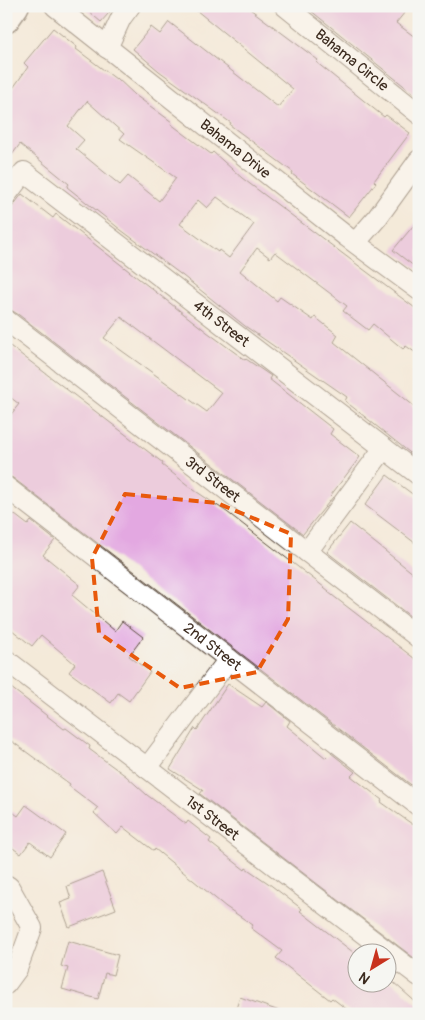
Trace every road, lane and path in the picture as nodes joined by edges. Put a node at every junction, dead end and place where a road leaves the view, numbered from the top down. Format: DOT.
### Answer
graph roads {
  1 [pos="16,6"];
  2 [pos="55,6"];
  3 [pos="130,6"];
  4 [pos="285,6"];
  5 [pos="6,20"];
  6 [pos="107,48"];
  7 [pos="419,114"];
  8 [pos="419,160"];
  9 [pos="6,195"];
  10 [pos="356,242"];
  11 [pos="419,290"];
  12 [pos="6,320"];
  13 [pos="384,448"];
  14 [pos="419,475"];
  15 [pos="6,487"];
  16 [pos="307,552"];
  17 [pos="419,638"];
  18 [pos="6,660"];
  19 [pos="229,660"];
  20 [pos="146,768"];
  21 [pos="419,806"];
  22 [pos="6,885"];
  23 [pos="419,976"];
  24 [pos="6,984"];
  1 -- 5 [label="main road"];
  2 -- 6 [label="street, Bahama Drive"];
  3 -- 6 [label="street"];
  4 -- 7 [label="street, Bahama Circle"];
  6 -- 10 [label="street, Bahama Drive"];
  8 -- 10 [label="street"];
  9 -- 13 [label="street, 4th Street"];
  10 -- 11 [label="street, Bahama Drive"];
  12 -- 16 [label="street, 3rd Street"];
  13 -- 14 [label="street, 4th Street"];
  13 -- 16 [label="street"];
  15 -- 19 [label="street, 2nd Street"];
  16 -- 17 [label="street, 3rd Street"];
  18 -- 20 [label="street, 1st Street"];
  19 -- 20 [label="street"];
  19 -- 21 [label="street, 2nd Street"];
  20 -- 23 [label="street, 1st Street"];
  22 -- 24 [label="street"];
}
